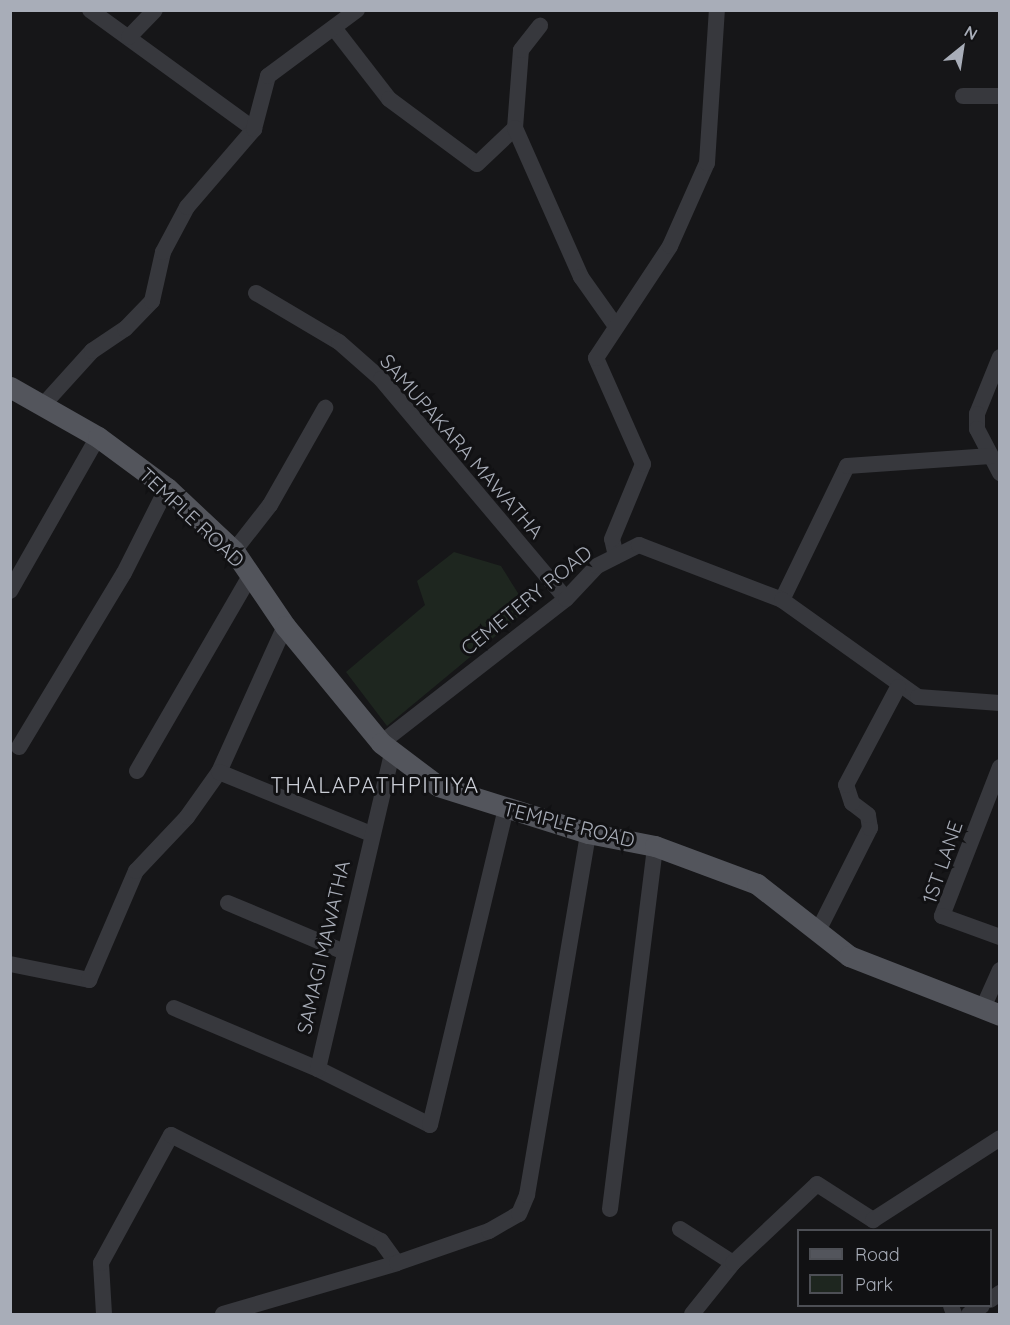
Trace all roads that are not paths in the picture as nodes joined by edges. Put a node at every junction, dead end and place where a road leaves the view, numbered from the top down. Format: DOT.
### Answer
graph roads {
  1 [pos="90,10"];
  2 [pos="155,10"];
  3 [pos="357,10"];
  4 [pos="717,10"];
  5 [pos="540,26"];
  6 [pos="334,28"];
  7 [pos="129,37"];
  8 [pos="963,96"];
  9 [pos="999,96"];
  10 [pos="514,128"];
  11 [pos="254,129"];
  12 [pos="256,293"];
  13 [pos="615,324"];
  14 [pos="999,357"];
  15 [pos="10,387"];
  16 [pos="44,404"];
  17 [pos="325,408"];
  18 [pos="98,437"];
  19 [pos="991,456"];
  20 [pos="999,473"];
  21 [pos="167,488"];
  22 [pos="234,551"];
  23 [pos="616,556"];
  24 [pos="252,573"];
  25 [pos="10,591"];
  26 [pos="566,598"];
  27 [pos="782,600"];
  28 [pos="285,626"];
  29 [pos="898,687"];
  30 [pos="999,703"];
  31 [pos="19,747"];
  32 [pos="387,748"];
  33 [pos="999,767"];
  34 [pos="137,771"];
  35 [pos="219,772"];
  36 [pos="506,809"];
  37 [pos="588,832"];
  38 [pos="370,834"];
  39 [pos="656,846"];
  40 [pos="228,903"];
  41 [pos="817,933"];
  42 [pos="999,937"];
  43 [pos="342,951"];
  44 [pos="10,964"];
  45 [pos="999,970"];
  46 [pos="174,1008"];
  47 [pos="991,1013"];
  48 [pos="318,1070"];
  49 [pos="999,1138"];
  50 [pos="610,1209"];
  51 [pos="680,1229"];
  52 [pos="397,1263"];
  53 [pos="733,1263"];
  54 [pos="249,1311"];
  55 [pos="104,1314"];
  56 [pos="223,1314"];
  57 [pos="692,1314"];
  1 -- 7 [label="street"];
  2 -- 7 [label="street"];
  3 -- 6 [label="street"];
  4 -- 13 [label="street"];
  5 -- 10 [label="street"];
  6 -- 10 [label="street"];
  6 -- 11 [label="street"];
  7 -- 11 [label="street"];
  8 -- 9 [label="street"];
  10 -- 13 [label="street"];
  11 -- 16 [label="street"];
  12 -- 26 [label="street, SAMUPAKARA MAWATHA"];
  13 -- 23 [label="street"];
  14 -- 19 [label="street"];
  15 -- 16 [label="main road, TEMPLE ROAD"];
  16 -- 18 [label="main road, TEMPLE ROAD"];
  17 -- 22 [label="street"];
  18 -- 21 [label="main road, TEMPLE ROAD"];
  18 -- 25 [label="street"];
  19 -- 20 [label="street"];
  19 -- 27 [label="street"];
  21 -- 22 [label="main road, TEMPLE ROAD"];
  21 -- 31 [label="street"];
  22 -- 24 [label="main road, TEMPLE ROAD"];
  23 -- 26 [label="street, CEMETERY ROAD"];
  23 -- 27 [label="street, CEMETERY ROAD"];
  24 -- 28 [label="main road, TEMPLE ROAD"];
  24 -- 34 [label="street"];
  26 -- 32 [label="street, CEMETERY ROAD"];
  27 -- 29 [label="street, CEMETERY ROAD"];
  28 -- 32 [label="main road, TEMPLE ROAD"];
  28 -- 35 [label="street"];
  29 -- 30 [label="street, CEMETERY ROAD"];
  29 -- 41 [label="street"];
  32 -- 36 [label="main road, TEMPLE ROAD"];
  32 -- 38 [label="street, SAMAGI MAWATHA"];
  33 -- 42 [label="street, 1ST LANE"];
  35 -- 38 [label="street"];
  35 -- 44 [label="street"];
  36 -- 37 [label="main road, TEMPLE ROAD"];
  36 -- 48 [label="street"];
  37 -- 39 [label="main road, TEMPLE ROAD"];
  37 -- 52 [label="street"];
  38 -- 43 [label="street, SAMAGI MAWATHA"];
  39 -- 41 [label="main road, TEMPLE ROAD"];
  39 -- 50 [label="street"];
  40 -- 43 [label="street"];
  41 -- 47 [label="main road, TEMPLE ROAD"];
  43 -- 48 [label="street, SAMAGI MAWATHA"];
  45 -- 47 [label="street"];
  46 -- 48 [label="street"];
  49 -- 53 [label="street"];
  51 -- 53 [label="street"];
  52 -- 54 [label="street"];
  52 -- 55 [label="street"];
  53 -- 57 [label="street"];
  54 -- 56 [label="street"];
}
